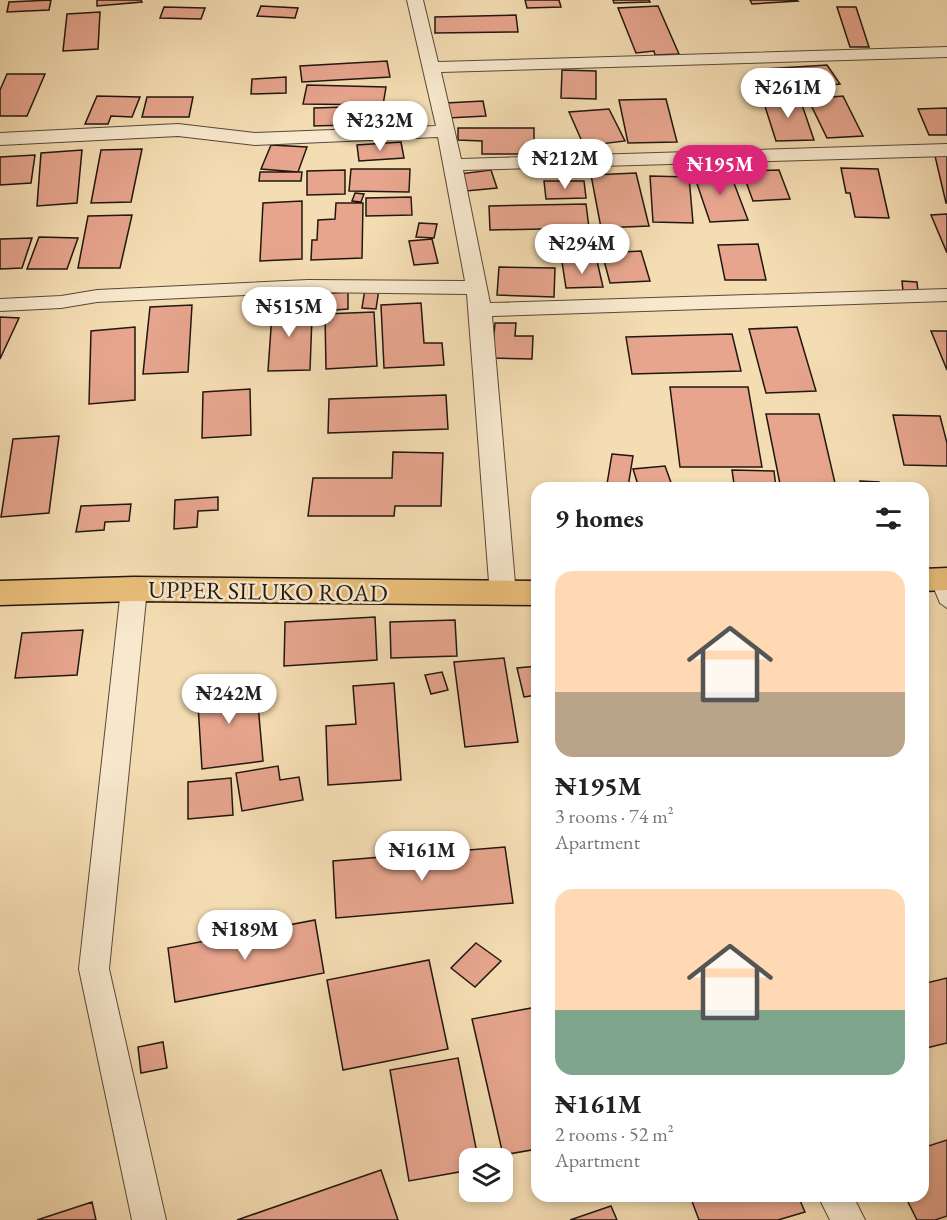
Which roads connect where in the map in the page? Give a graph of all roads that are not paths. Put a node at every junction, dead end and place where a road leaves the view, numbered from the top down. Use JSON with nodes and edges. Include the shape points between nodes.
{"nodes":[{"id":1,"x":415,"y":0,"type":"edge"},
{"id":2,"x":947,"y":52,"type":"edge"},
{"id":3,"x":431,"y":67,"type":"junction"},
{"id":4,"x":446,"y":131,"type":"junction"},
{"id":5,"x":0,"y":139,"type":"edge"},
{"id":6,"x":947,"y":150,"type":"edge"},
{"id":7,"x":452,"y":165,"type":"junction"},
{"id":8,"x":478,"y":288,"type":"junction"},
{"id":9,"x":947,"y":295,"type":"edge"},
{"id":10,"x":0,"y":306,"type":"edge"},
{"id":11,"x":481,"y":310,"type":"junction"},
{"id":12,"x":134,"y":589,"type":"junction"},
{"id":13,"x":0,"y":592,"type":"edge"},
{"id":14,"x":531,"y":593,"type":"edge"},
{"id":15,"x":503,"y":595,"type":"junction"},
{"id":16,"x":838,"y":1202,"type":"edge"},
{"id":17,"x":149,"y":1220,"type":"edge"},
{"id":18,"x":848,"y":1220,"type":"edge"}],
"edges":[{"from":1,"to":3,"type":"street"},
{"from":2,"to":3,"type":"street"},
{"from":3,"to":4,"type":"street"},
{"from":4,"to":5,"type":"street","via":[[255,139],[178,130]]},
{"from":4,"to":7,"type":"street"},
{"from":6,"to":7,"type":"street"},
{"from":7,"to":8,"type":"street"},
{"from":8,"to":10,"type":"street","via":[[308,286],[97,296],[61,303]]},
{"from":8,"to":11,"type":"street"},
{"from":9,"to":11,"type":"street"},
{"from":11,"to":15,"type":"street"},
{"from":12,"to":13,"type":"main road","name":"UPPER SILUKO ROAD"},
{"from":12,"to":15,"type":"main road","name":"UPPER SILUKO ROAD"},
{"from":12,"to":17,"type":"street","via":[[94,969]]},
{"from":14,"to":15,"type":"main road","name":"UPPER SILUKO ROAD"},
{"from":16,"to":18,"type":"street"}]}
